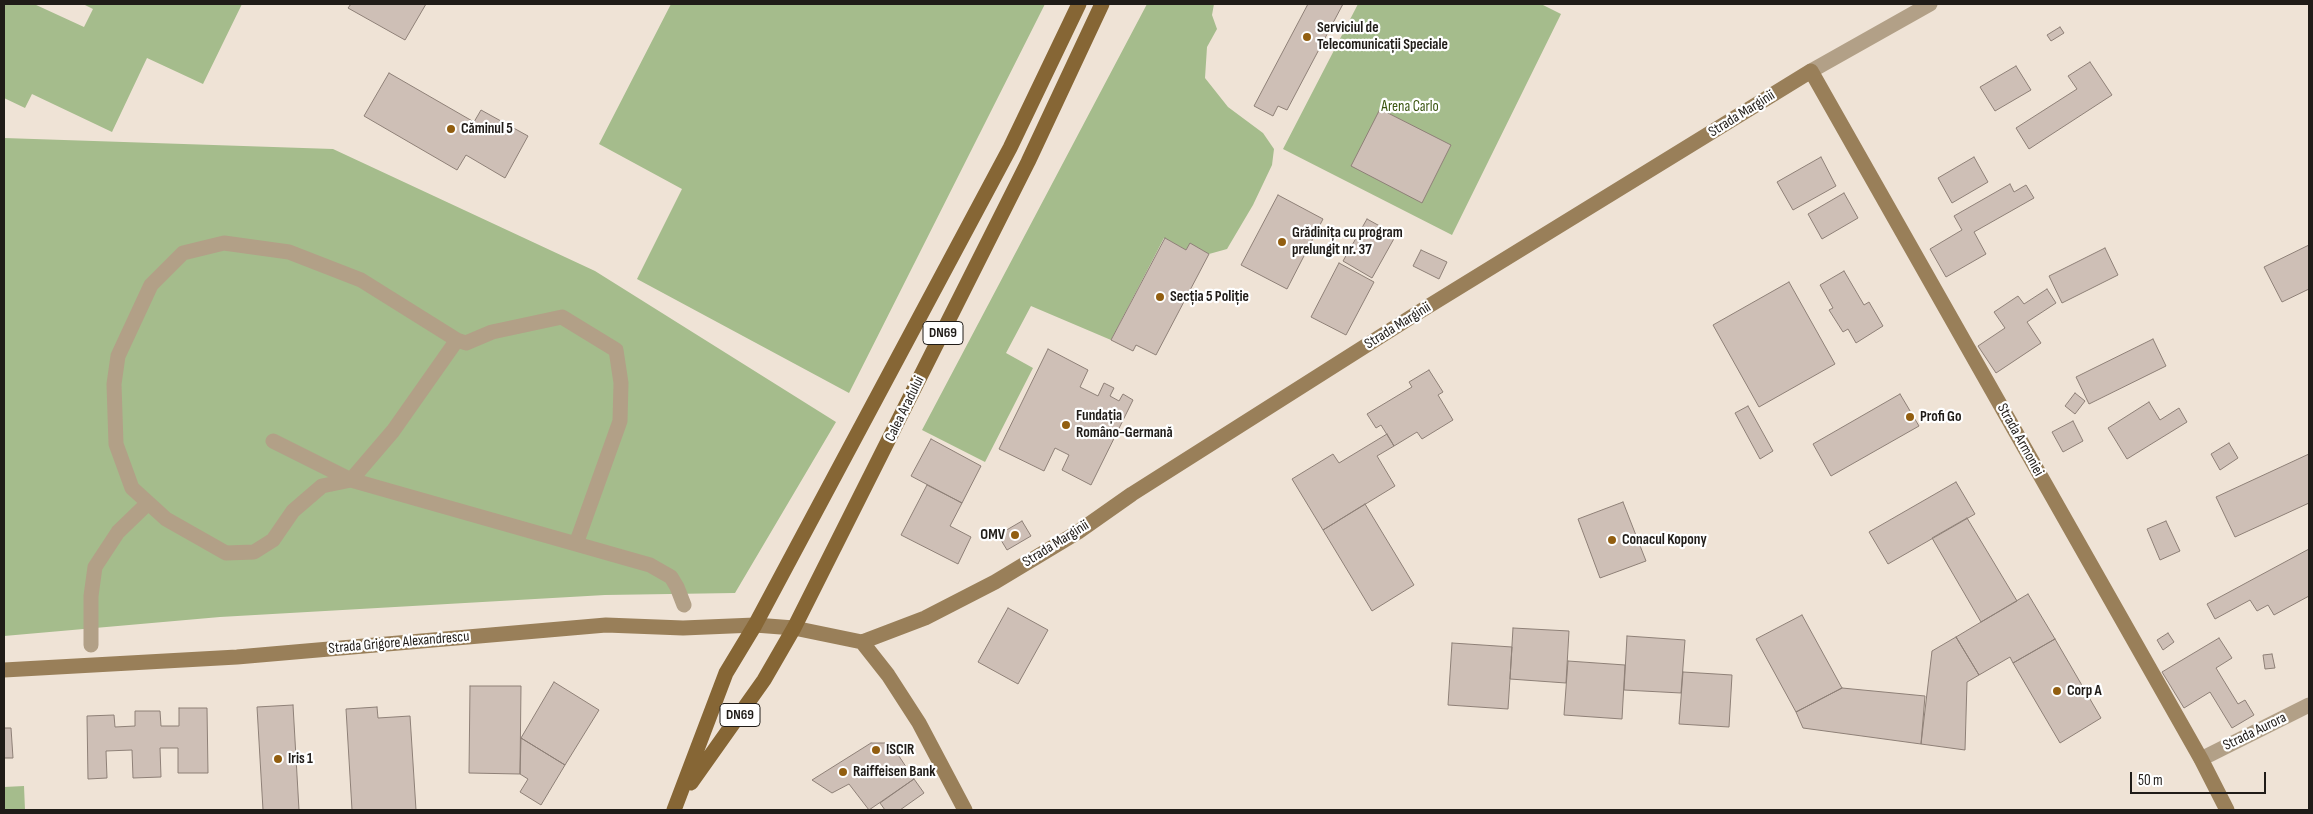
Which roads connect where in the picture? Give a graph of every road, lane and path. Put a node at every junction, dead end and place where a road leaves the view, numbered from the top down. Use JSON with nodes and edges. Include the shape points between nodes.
{"nodes":[{"id":1,"x":1078,"y":4,"type":"edge"},
{"id":2,"x":1102,"y":4,"type":"edge"},
{"id":3,"x":1930,"y":4,"type":"edge"},
{"id":4,"x":1811,"y":71,"type":"junction"},
{"id":5,"x":456,"y":340,"type":"junction"},
{"id":6,"x":273,"y":441,"type":"dead end"},
{"id":7,"x":350,"y":480,"type":"junction"},
{"id":8,"x":148,"y":503,"type":"junction"},
{"id":9,"x":576,"y":544,"type":"junction"},
{"id":10,"x":684,"y":605,"type":"dead end"},
{"id":11,"x":755,"y":625,"type":"junction"},
{"id":12,"x":794,"y":628,"type":"junction"},
{"id":13,"x":862,"y":642,"type":"junction"},
{"id":14,"x":91,"y":644,"type":"dead end"},
{"id":15,"x":4,"y":670,"type":"edge"},
{"id":16,"x":2309,"y":705,"type":"edge"},
{"id":17,"x":2202,"y":759,"type":"junction"},
{"id":18,"x":677,"y":804,"type":"edge"},
{"id":19,"x":965,"y":810,"type":"edge"},
{"id":20,"x":2226,"y":810,"type":"edge"}],
"edges":[{"from":1,"to":11,"type":"main road","name":"Calea Aradului","number":"DN69","via":[[1010,148]]},
{"from":2,"to":12,"type":"main road","name":"Calea Aradului","number":"DN69","via":[[1024,170]]},
{"from":3,"to":4,"type":"street","name":"Strada Marginii"},
{"from":4,"to":13,"type":"street","name":"Strada Marginii","via":[[1420,312],[995,582],[925,618]]},
{"from":4,"to":17,"type":"street","name":"Strada Armoniei"},
{"from":5,"to":7,"type":"street","via":[[393,431]]},
{"from":5,"to":8,"type":"street","via":[[361,280],[289,252],[224,243],[183,253],[151,285],[118,356],[114,384],[116,444],[132,488]]},
{"from":5,"to":9,"type":"street","via":[[466,343],[492,332],[562,316],[616,350],[621,382],[620,421]]},
{"from":6,"to":7,"type":"street"},
{"from":7,"to":8,"type":"street","via":[[322,486],[293,511],[273,540],[254,552],[226,552],[166,519]]},
{"from":7,"to":9,"type":"street"},
{"from":8,"to":14,"type":"street","via":[[118,532],[95,567]]},
{"from":9,"to":10,"type":"street","via":[[650,565],[671,577]]},
{"from":11,"to":12,"type":"street","name":"Strada Grigore Alexandrescu"},
{"from":11,"to":15,"type":"street","name":"Strada Grigore Alexandrescu","via":[[682,628],[606,625],[237,657]]},
{"from":11,"to":18,"type":"main road","name":"Calea Aradului","number":"DN69","via":[[726,673]]},
{"from":12,"to":13,"type":"street","name":"Strada Grigore Alexandrescu"},
{"from":12,"to":18,"type":"main road","name":"Calea Aradului","number":"DN69","via":[[764,680]]},
{"from":13,"to":19,"type":"street","via":[[919,723]]},
{"from":16,"to":17,"type":"street","name":"Strada Aurora"},
{"from":17,"to":20,"type":"street","name":"Strada Armoniei"}]}
